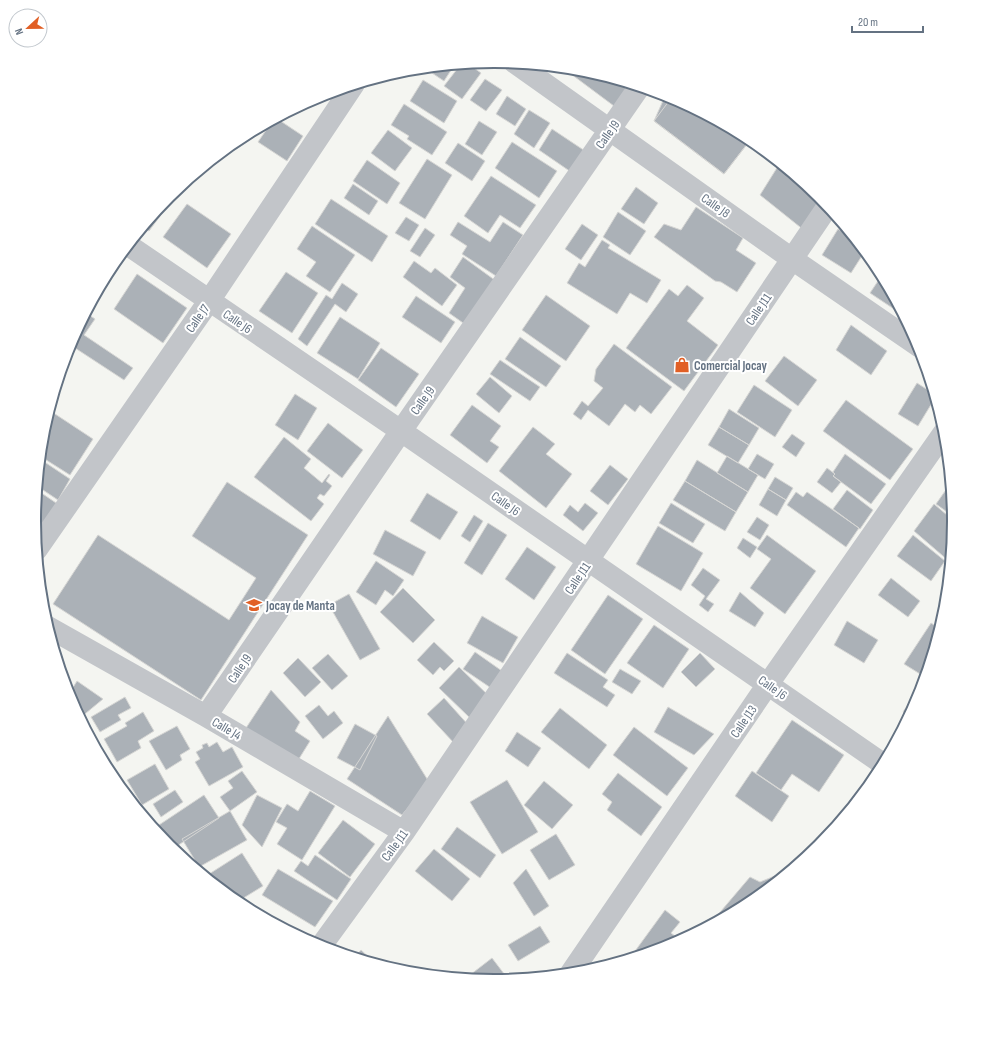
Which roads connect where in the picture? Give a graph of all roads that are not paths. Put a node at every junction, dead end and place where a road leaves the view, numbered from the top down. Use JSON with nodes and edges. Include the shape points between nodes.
{"nodes":[{"id":1,"x":522,"y":68,"type":"edge"},
{"id":2,"x":637,"y":91,"type":"edge"},
{"id":3,"x":349,"y":92,"type":"edge"},
{"id":4,"x":610,"y":130,"type":"junction"},
{"id":5,"x":825,"y":211,"type":"edge"},
{"id":6,"x":133,"y":248,"type":"edge"},
{"id":7,"x":792,"y":259,"type":"junction"},
{"id":8,"x":209,"y":301,"type":"junction"},
{"id":9,"x":910,"y":340,"type":"edge"},
{"id":10,"x":401,"y":431,"type":"junction"},
{"id":11,"x":939,"y":439,"type":"edge"},
{"id":12,"x":42,"y":542,"type":"edge"},
{"id":13,"x":589,"y":560,"type":"junction"},
{"id":14,"x":54,"y":631,"type":"edge"},
{"id":15,"x":768,"y":684,"type":"junction"},
{"id":16,"x":206,"y":716,"type":"junction"},
{"id":17,"x":878,"y":760,"type":"edge"},
{"id":18,"x":404,"y":832,"type":"junction"},
{"id":19,"x":325,"y":940,"type":"edge"},
{"id":20,"x":576,"y":966,"type":"edge"}],
"edges":[{"from":1,"to":4,"type":"street","name":"Calle J8"},
{"from":2,"to":4,"type":"street","name":"Calle J9"},
{"from":3,"to":8,"type":"street","name":"Calle J7"},
{"from":4,"to":7,"type":"street","name":"Calle J8"},
{"from":4,"to":10,"type":"street","name":"Calle J9"},
{"from":5,"to":7,"type":"street","name":"Calle J11"},
{"from":6,"to":8,"type":"street","name":"Calle J6"},
{"from":7,"to":9,"type":"street","name":"Calle J8"},
{"from":7,"to":13,"type":"street","name":"Calle J11"},
{"from":8,"to":10,"type":"street","name":"Calle J6"},
{"from":8,"to":12,"type":"street","name":"Calle J7"},
{"from":10,"to":13,"type":"street","name":"Calle J6"},
{"from":10,"to":16,"type":"street","name":"Calle J9"},
{"from":11,"to":15,"type":"street","name":"Calle J13"},
{"from":13,"to":15,"type":"street","name":"Calle J6"},
{"from":13,"to":18,"type":"street","name":"Calle J11"},
{"from":14,"to":16,"type":"street","name":"Calle J4"},
{"from":15,"to":17,"type":"street","name":"Calle J6"},
{"from":15,"to":20,"type":"street","name":"Calle J13"},
{"from":16,"to":18,"type":"street","name":"Calle J4"},
{"from":18,"to":19,"type":"street","name":"Calle J11"}]}
